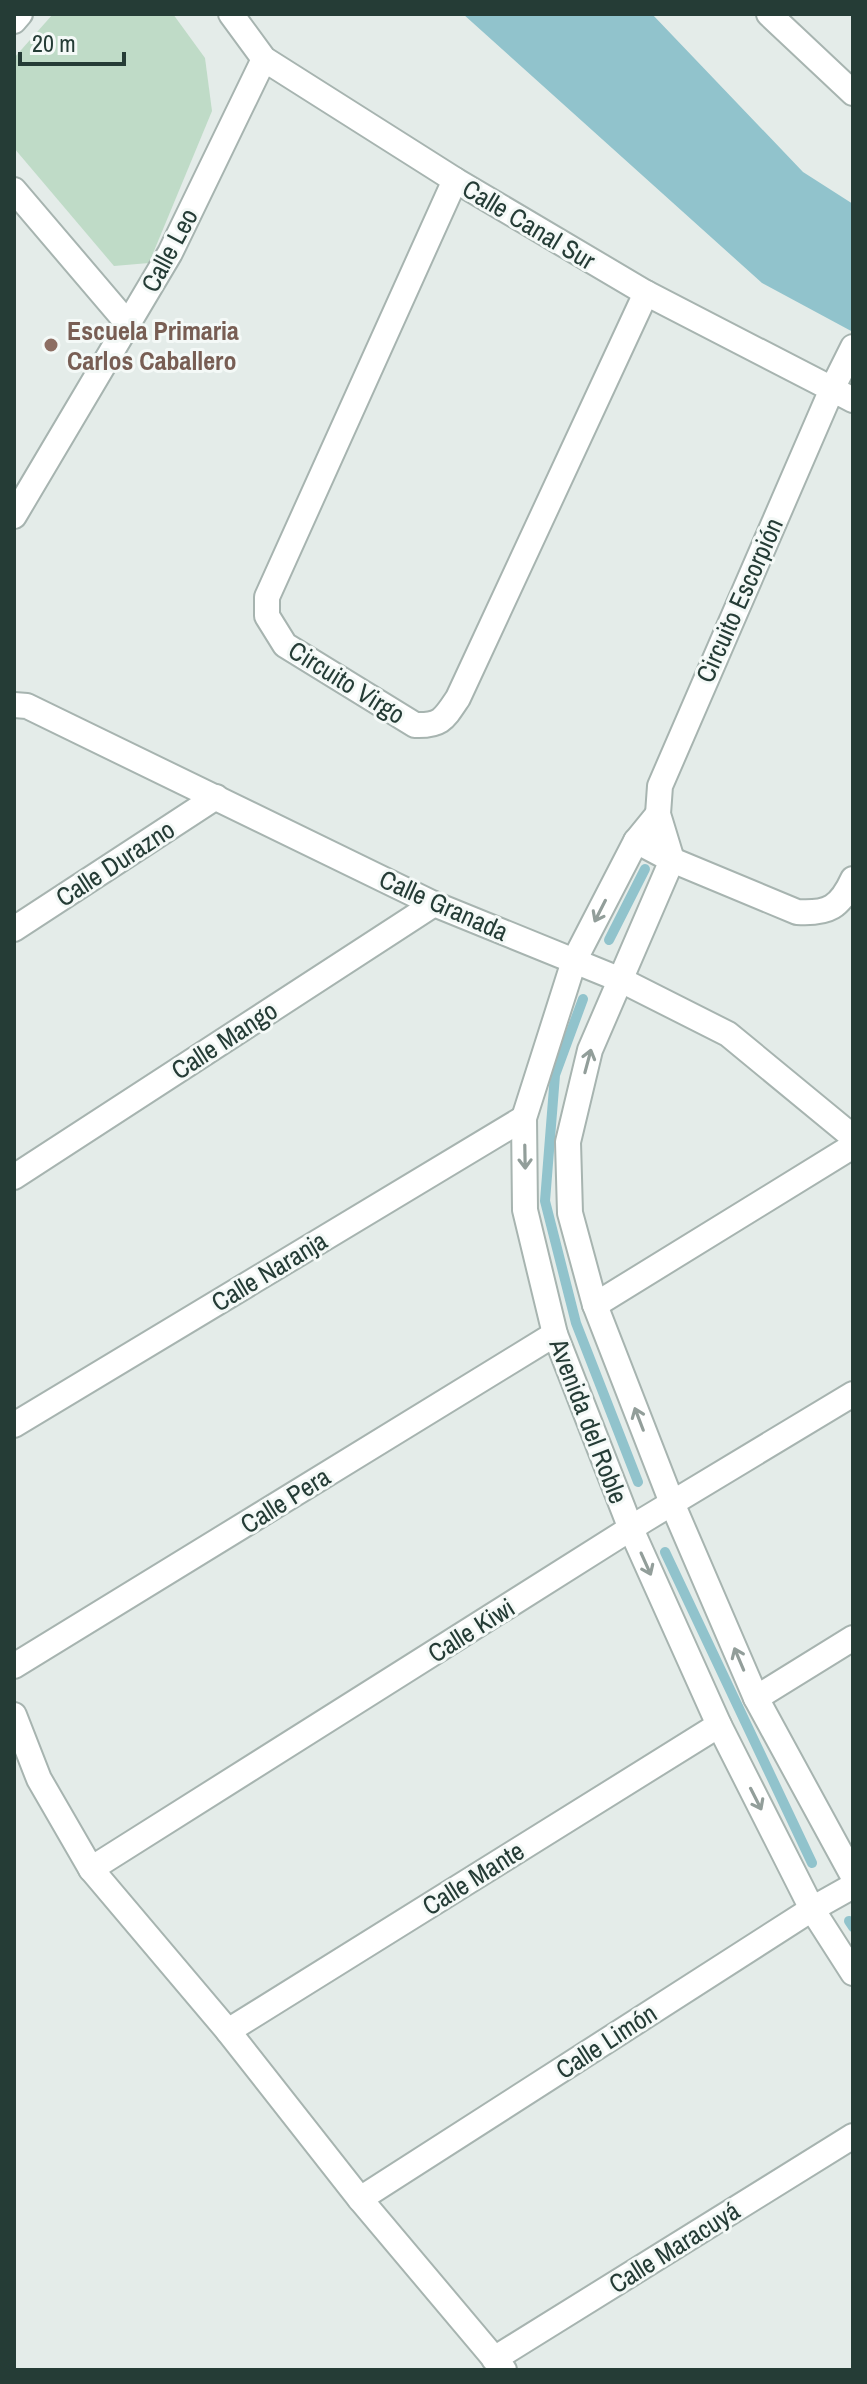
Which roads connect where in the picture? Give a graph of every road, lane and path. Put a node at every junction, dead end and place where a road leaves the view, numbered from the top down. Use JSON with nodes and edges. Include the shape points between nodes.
{"nodes":[{"id":1,"x":20,"y":14,"type":"edge"},
{"id":2,"x":231,"y":14,"type":"edge"},
{"id":3,"x":769,"y":14,"type":"edge"},
{"id":4,"x":14,"y":21,"type":"edge"},
{"id":5,"x":264,"y":59,"type":"junction"},
{"id":6,"x":850,"y":87,"type":"edge"},
{"id":7,"x":455,"y":180,"type":"junction"},
{"id":8,"x":14,"y":190,"type":"edge"},
{"id":9,"x":646,"y":293,"type":"junction"},
{"id":10,"x":129,"y":325,"type":"junction"},
{"id":11,"x":851,"y":351,"type":"edge"},
{"id":12,"x":842,"y":394,"type":"edge"},
{"id":13,"x":14,"y":516,"type":"edge"},
{"id":14,"x":14,"y":705,"type":"edge"},
{"id":15,"x":216,"y":797,"type":"junction"},
{"id":16,"x":658,"y":814,"type":"junction"},
{"id":17,"x":636,"y":841,"type":"junction"},
{"id":18,"x":672,"y":860,"type":"junction"},
{"id":19,"x":853,"y":879,"type":"edge"},
{"id":20,"x":434,"y":904,"type":"junction"},
{"id":21,"x":14,"y":929,"type":"edge"},
{"id":22,"x":574,"y":961,"type":"junction"},
{"id":23,"x":621,"y":980,"type":"junction"},
{"id":24,"x":524,"y":1118,"type":"junction"},
{"id":25,"x":853,"y":1137,"type":"edge"},
{"id":26,"x":853,"y":1146,"type":"edge"},
{"id":27,"x":14,"y":1177,"type":"edge"},
{"id":28,"x":595,"y":1305,"type":"junction"},
{"id":29,"x":555,"y":1334,"type":"junction"},
{"id":30,"x":853,"y":1394,"type":"edge"},
{"id":31,"x":14,"y":1425,"type":"edge"},
{"id":32,"x":672,"y":1503,"type":"junction"},
{"id":33,"x":631,"y":1529,"type":"junction"},
{"id":34,"x":853,"y":1638,"type":"edge"},
{"id":35,"x":14,"y":1666,"type":"edge"},
{"id":36,"x":756,"y":1698,"type":"junction"},
{"id":37,"x":14,"y":1715,"type":"edge"},
{"id":38,"x":719,"y":1725,"type":"junction"},
{"id":39,"x":91,"y":1869,"type":"junction"},
{"id":40,"x":853,"y":1876,"type":"edge"},
{"id":41,"x":853,"y":1886,"type":"edge"},
{"id":42,"x":812,"y":1909,"type":"junction"},
{"id":43,"x":853,"y":1973,"type":"edge"},
{"id":44,"x":228,"y":2031,"type":"junction"},
{"id":45,"x":853,"y":2136,"type":"edge"},
{"id":46,"x":360,"y":2199,"type":"junction"},
{"id":47,"x":499,"y":2364,"type":"edge"}],
"edges":[{"from":1,"to":4,"type":"street"},
{"from":2,"to":5,"type":"street","name":"Calle Canal Sur"},
{"from":3,"to":6,"type":"street"},
{"from":5,"to":7,"type":"street","name":"Calle Canal Sur"},
{"from":5,"to":10,"type":"street","name":"Calle Leo"},
{"from":7,"to":9,"type":"street","name":"Calle Canal Sur"},
{"from":7,"to":9,"type":"street","name":"Circuito Virgo","via":[[267,597],[267,616],[285,645],[415,725],[433,726],[458,698]]},
{"from":8,"to":10,"type":"street"},
{"from":9,"to":12,"type":"street","name":"Calle Canal Sur"},
{"from":10,"to":13,"type":"street","name":"Calle Leo"},
{"from":11,"to":12,"type":"street","name":"Circuito Escorpión"},
{"from":12,"to":16,"type":"street","name":"Circuito Escorpión","via":[[682,729],[660,786]]},
{"from":14,"to":15,"type":"street","name":"Calle Granada","via":[[27,706]]},
{"from":15,"to":20,"type":"street","name":"Calle Granada"},
{"from":15,"to":21,"type":"street","name":"Calle Durazno"},
{"from":16,"to":17,"type":"street"},
{"from":16,"to":18,"type":"street","name":"Circuito Escorpión"},
{"from":17,"to":18,"type":"street"},
{"from":17,"to":22,"type":"street","name":"Avenida del Roble","one_way":true},
{"from":18,"to":19,"type":"street","via":[[797,912],[831,909]]},
{"from":18,"to":23,"type":"street","name":"Avenida del Roble"},
{"from":20,"to":22,"type":"street","name":"Calle Granada"},
{"from":20,"to":27,"type":"street","name":"Calle Mango"},
{"from":22,"to":23,"type":"street","name":"Calle Granada"},
{"from":22,"to":24,"type":"street","name":"Avenida del Roble"},
{"from":23,"to":25,"type":"street","name":"Calle Granada","via":[[728,1034]]},
{"from":28,"to":23,"type":"street","name":"Avenida del Roble","one_way":true,"via":[[570,1213],[568,1142],[590,1050]]},
{"from":24,"to":29,"type":"street","name":"Avenida del Roble","one_way":true,"via":[[525,1210]]},
{"from":24,"to":31,"type":"street","name":"Calle Naranja"},
{"from":26,"to":28,"type":"street"},
{"from":32,"to":28,"type":"street","name":"Avenida del Roble","one_way":true},
{"from":29,"to":33,"type":"street","name":"Avenida del Roble"},
{"from":29,"to":35,"type":"street","name":"Calle Pera"},
{"from":30,"to":32,"type":"street","name":"Calle Kiwi"},
{"from":32,"to":33,"type":"street","name":"Calle Kiwi"},
{"from":36,"to":32,"type":"street","name":"Avenida del Roble","one_way":true},
{"from":33,"to":38,"type":"street","name":"Avenida del Roble","one_way":true},
{"from":33,"to":39,"type":"street","name":"Calle Kiwi"},
{"from":34,"to":36,"type":"street"},
{"from":36,"to":40,"type":"street","name":"Avenida del Roble"},
{"from":37,"to":39,"type":"street","via":[[39,1779]]},
{"from":38,"to":42,"type":"street","name":"Avenida del Roble","one_way":true},
{"from":38,"to":44,"type":"street","name":"Calle Mante"},
{"from":39,"to":44,"type":"street"},
{"from":41,"to":42,"type":"street","name":"Calle Limón"},
{"from":42,"to":43,"type":"street","name":"Avenida del Roble"},
{"from":42,"to":46,"type":"street","name":"Calle Limón"},
{"from":44,"to":46,"type":"street"},
{"from":45,"to":47,"type":"street","name":"Calle Maracuyá"},
{"from":46,"to":47,"type":"street"}]}
